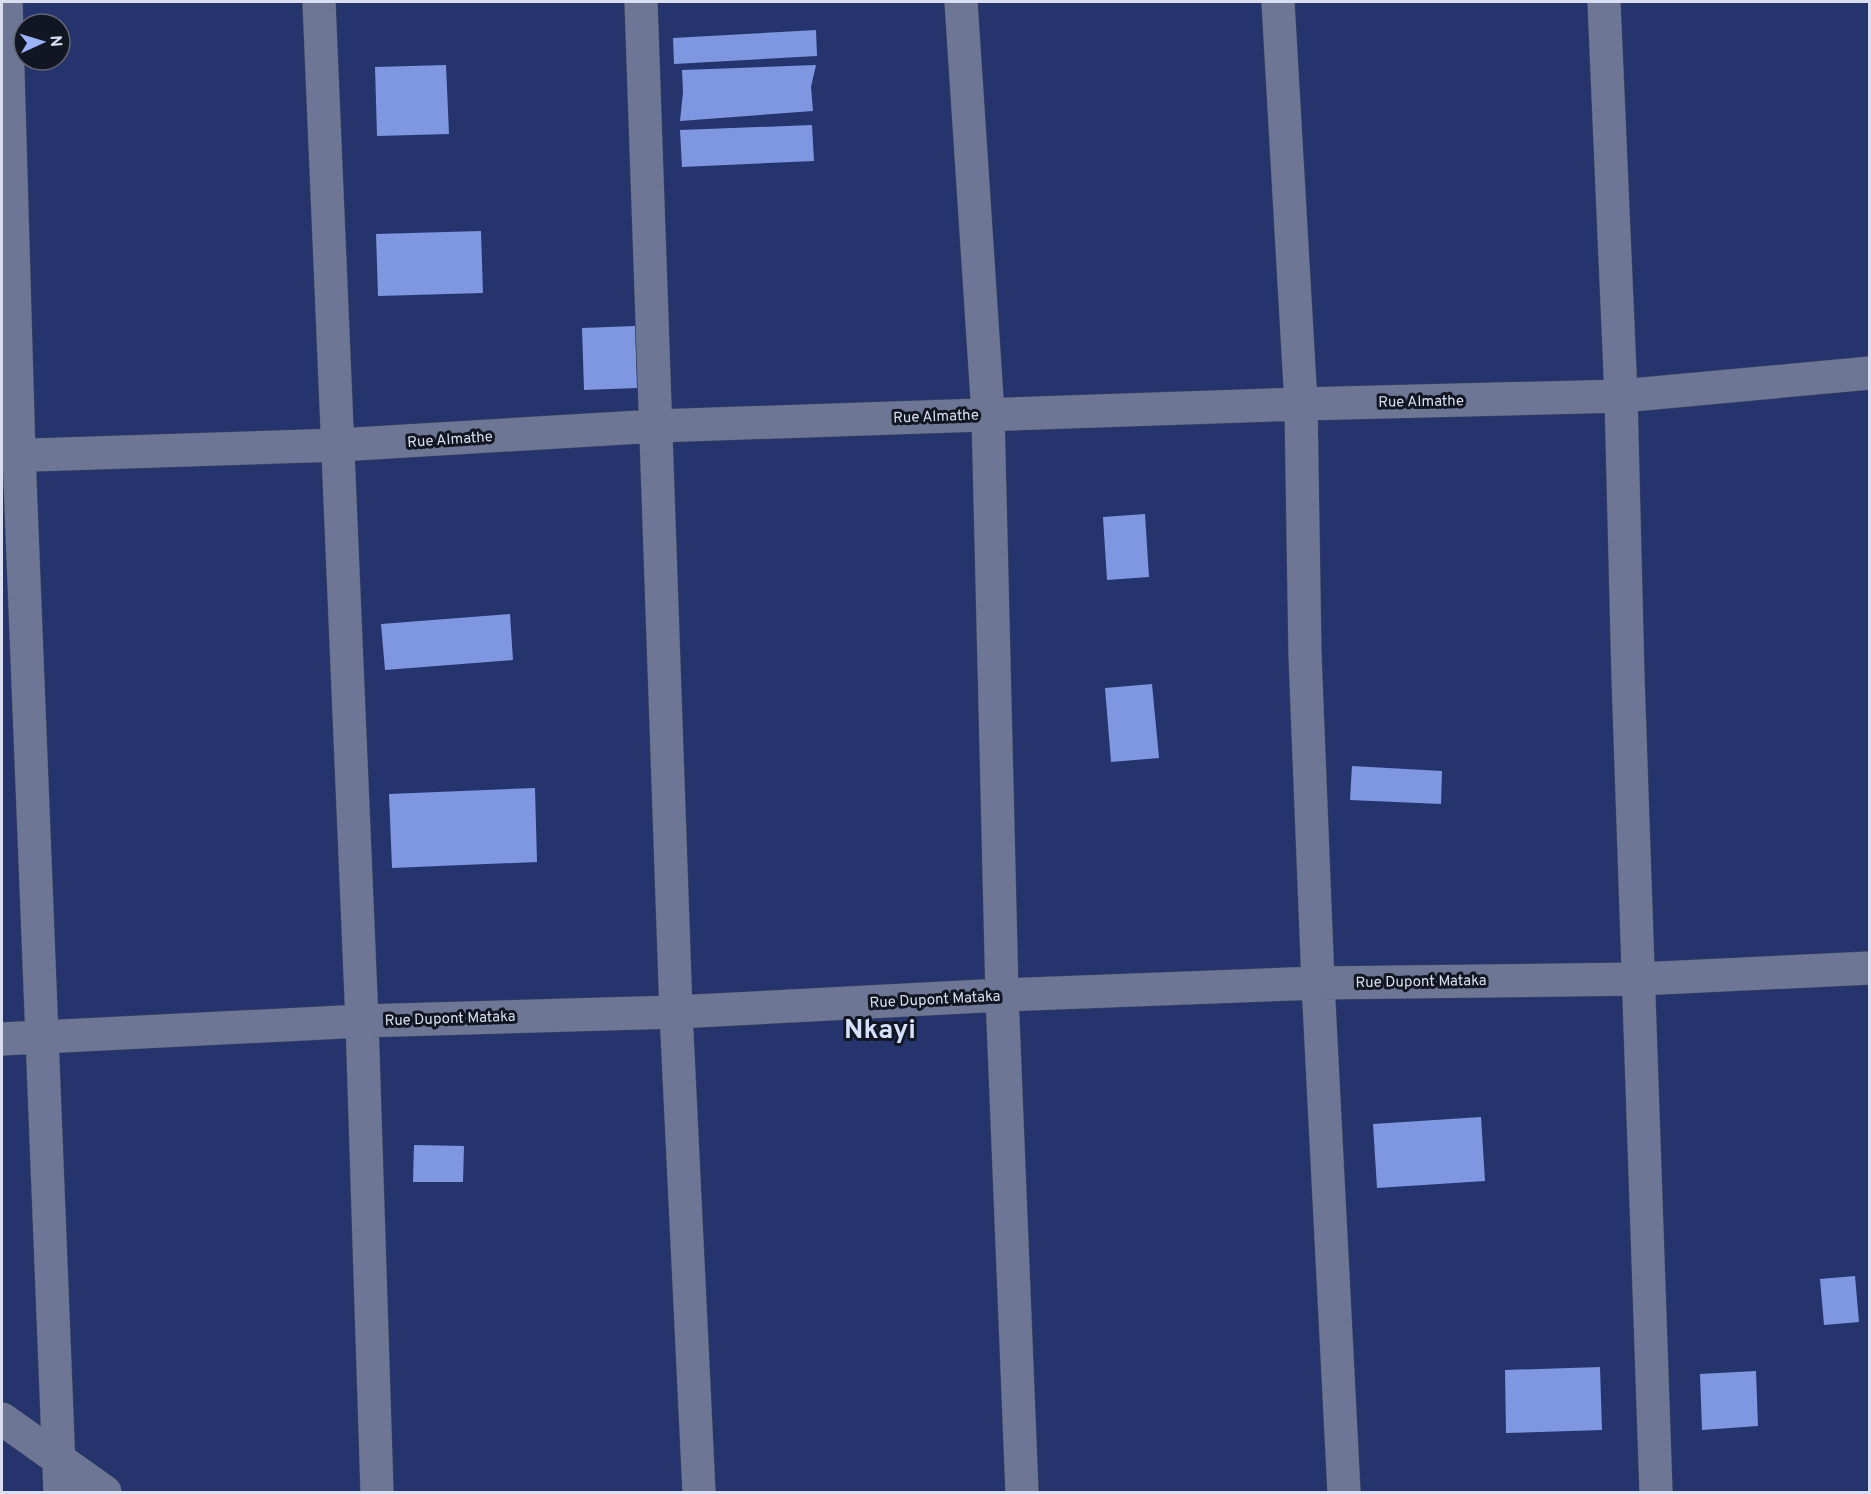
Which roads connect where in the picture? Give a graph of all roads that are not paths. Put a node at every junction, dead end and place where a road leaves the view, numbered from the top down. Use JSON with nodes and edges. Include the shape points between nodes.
{"nodes":[{"id":1,"x":6,"y":2,"type":"edge"},
{"id":2,"x":319,"y":2,"type":"edge"},
{"id":3,"x":641,"y":2,"type":"edge"},
{"id":4,"x":961,"y":2,"type":"edge"},
{"id":5,"x":1278,"y":2,"type":"edge"},
{"id":6,"x":1604,"y":2,"type":"edge"},
{"id":7,"x":1869,"y":373,"type":"edge"},
{"id":8,"x":1621,"y":396,"type":"junction"},
{"id":9,"x":1301,"y":404,"type":"junction"},
{"id":10,"x":988,"y":414,"type":"junction"},
{"id":11,"x":657,"y":426,"type":"junction"},
{"id":12,"x":339,"y":446,"type":"junction"},
{"id":13,"x":10,"y":456,"type":"edge"},
{"id":14,"x":1869,"y":968,"type":"edge"},
{"id":15,"x":1640,"y":979,"type":"junction"},
{"id":16,"x":1318,"y":982,"type":"junction"},
{"id":17,"x":1002,"y":995,"type":"junction"},
{"id":18,"x":676,"y":1012,"type":"junction"},
{"id":19,"x":362,"y":1021,"type":"junction"},
{"id":20,"x":43,"y":1037,"type":"junction"},
{"id":21,"x":2,"y":1039,"type":"edge"},
{"id":22,"x":2,"y":1419,"type":"edge"},
{"id":23,"x":59,"y":1460,"type":"junction"},
{"id":24,"x":60,"y":1492,"type":"edge"},
{"id":25,"x":105,"y":1492,"type":"edge"},
{"id":26,"x":377,"y":1492,"type":"edge"},
{"id":27,"x":699,"y":1492,"type":"edge"},
{"id":28,"x":1022,"y":1492,"type":"edge"},
{"id":29,"x":1344,"y":1492,"type":"edge"},
{"id":30,"x":1656,"y":1492,"type":"edge"}],
"edges":[{"from":1,"to":13,"type":"street"},
{"from":2,"to":12,"type":"street"},
{"from":3,"to":11,"type":"street"},
{"from":4,"to":10,"type":"street"},
{"from":5,"to":9,"type":"street"},
{"from":6,"to":8,"type":"street"},
{"from":7,"to":8,"type":"street","name":"Rue Almathe"},
{"from":8,"to":9,"type":"street","name":"Rue Almathe"},
{"from":8,"to":15,"type":"street"},
{"from":9,"to":10,"type":"street","name":"Rue Almathe"},
{"from":9,"to":16,"type":"street","via":[[1305,654]]},
{"from":10,"to":11,"type":"street","name":"Rue Almathe"},
{"from":10,"to":17,"type":"street"},
{"from":11,"to":12,"type":"street","name":"Rue Almathe"},
{"from":11,"to":18,"type":"street"},
{"from":12,"to":13,"type":"street","name":"Rue Almathe"},
{"from":12,"to":19,"type":"street"},
{"from":13,"to":20,"type":"street"},
{"from":14,"to":15,"type":"street","name":"Rue Dupont Mataka"},
{"from":15,"to":16,"type":"street","name":"Rue Dupont Mataka"},
{"from":15,"to":30,"type":"street"},
{"from":16,"to":17,"type":"street","name":"Rue Dupont Mataka"},
{"from":16,"to":29,"type":"street"},
{"from":17,"to":18,"type":"street","name":"Rue Dupont Mataka"},
{"from":17,"to":28,"type":"street"},
{"from":18,"to":19,"type":"street","name":"Rue Dupont Mataka"},
{"from":18,"to":27,"type":"street"},
{"from":19,"to":20,"type":"street","name":"Rue Dupont Mataka"},
{"from":19,"to":26,"type":"street"},
{"from":20,"to":21,"type":"street","name":"Rue Dupont Mataka"},
{"from":20,"to":23,"type":"street"},
{"from":22,"to":23,"type":"street"},
{"from":23,"to":24,"type":"street"},
{"from":23,"to":25,"type":"street"}]}
